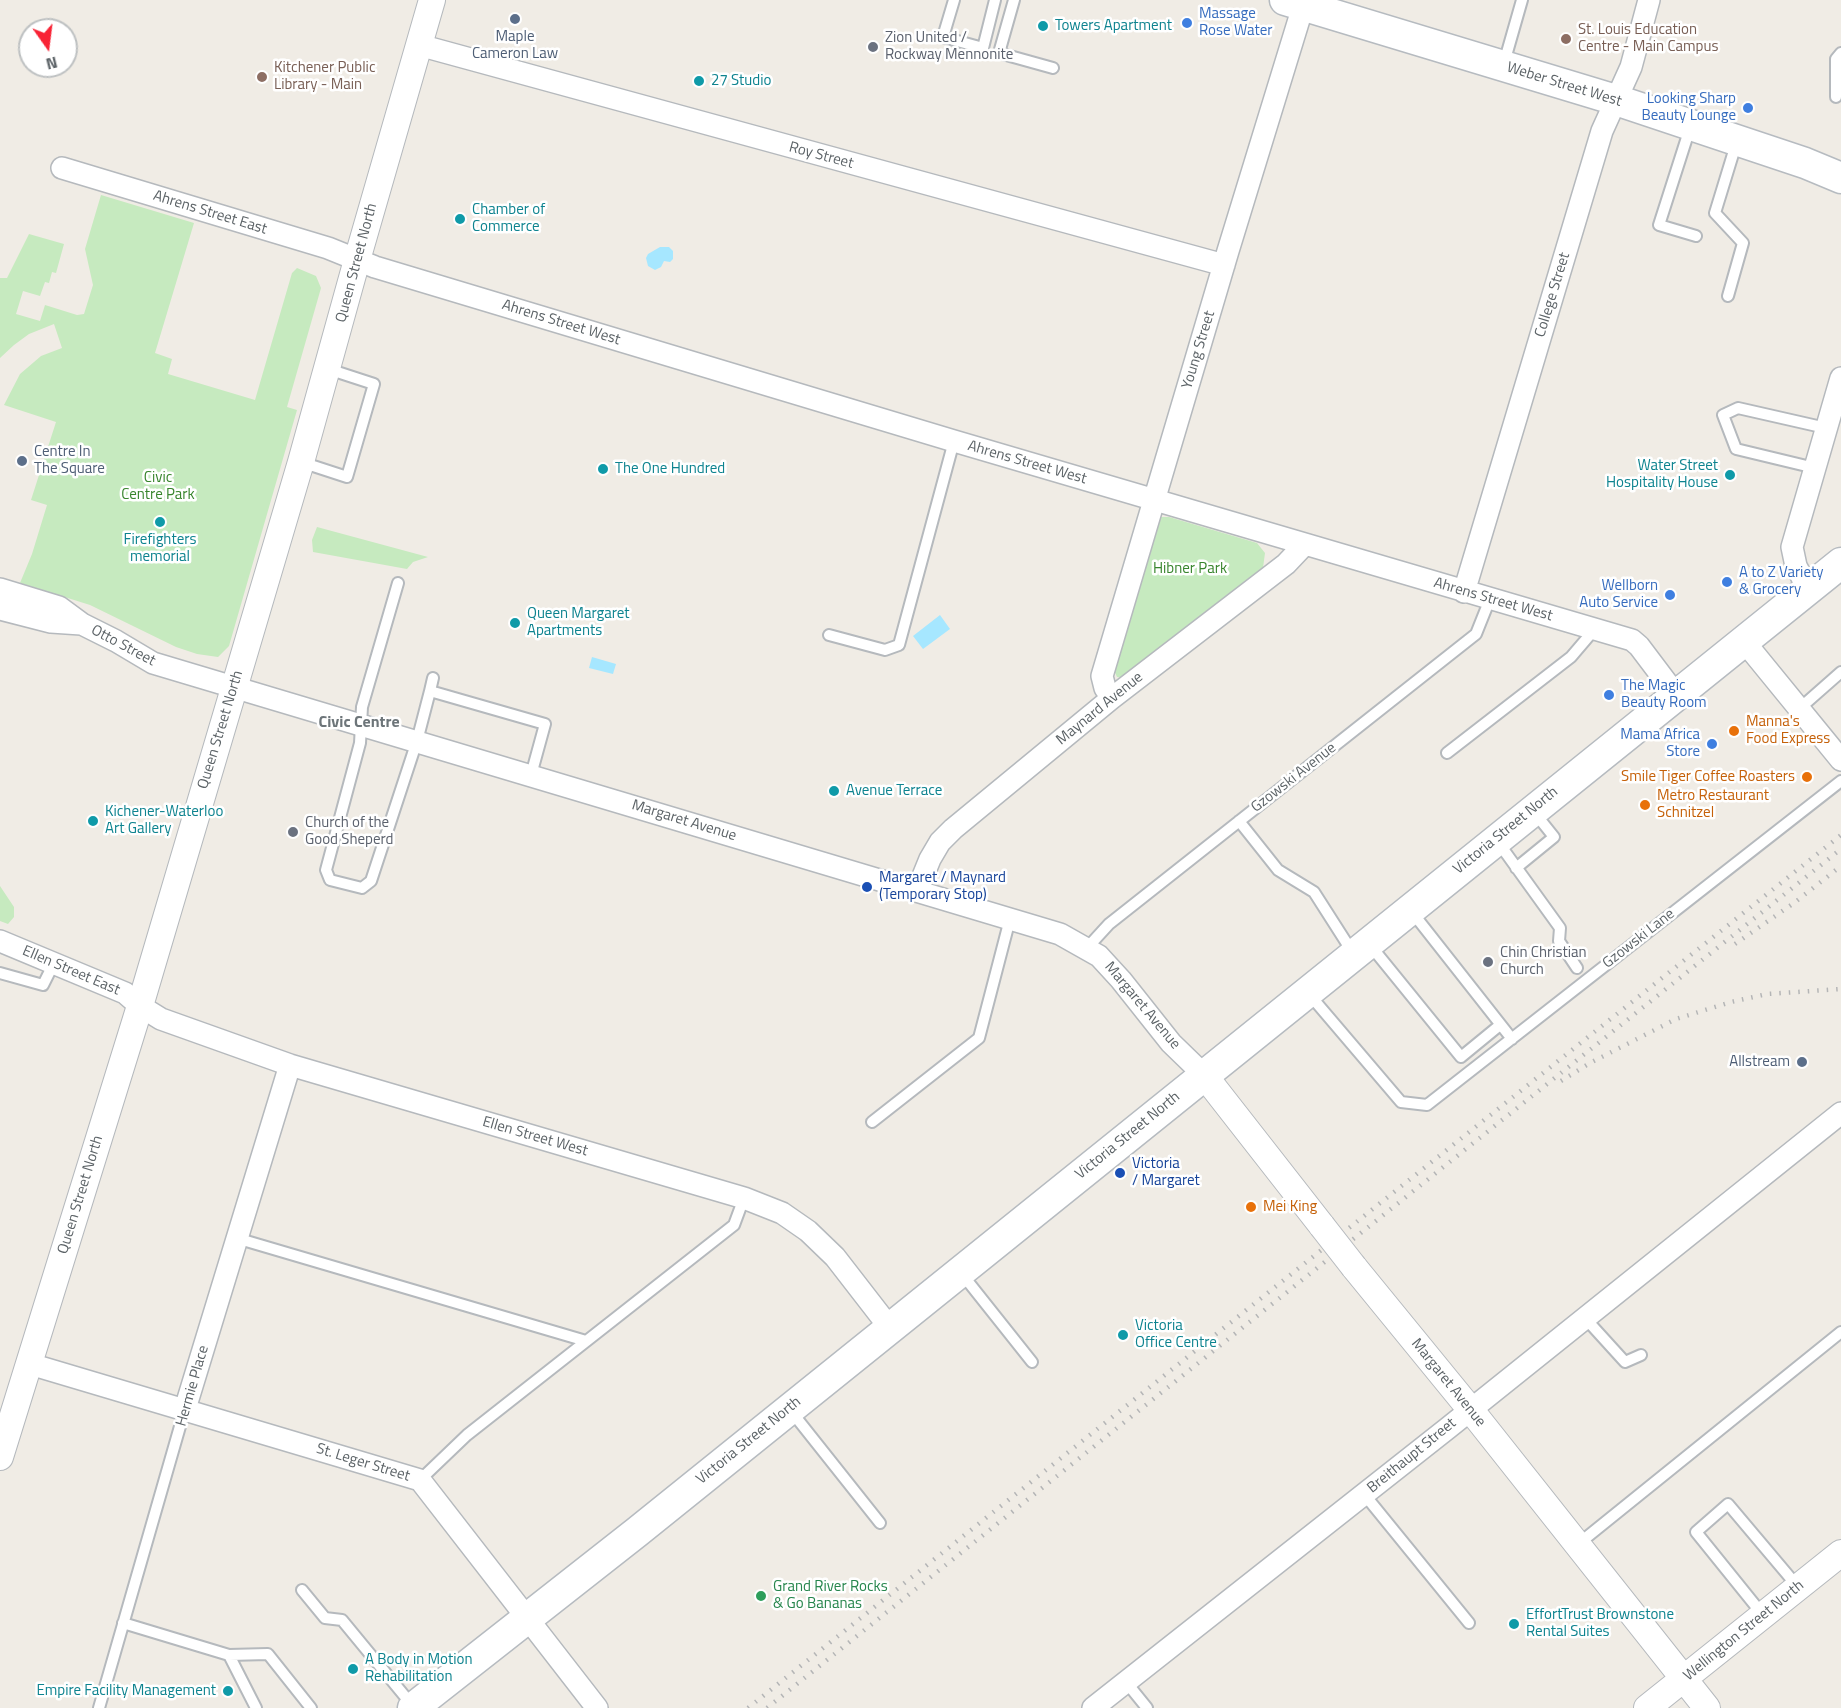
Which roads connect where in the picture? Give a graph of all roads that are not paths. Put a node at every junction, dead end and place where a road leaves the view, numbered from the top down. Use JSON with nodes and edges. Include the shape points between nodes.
{"nodes":[{"id":1,"x":432,"y":0,"type":"edge"},
{"id":2,"x":954,"y":0,"type":"edge"},
{"id":3,"x":995,"y":0,"type":"edge"},
{"id":4,"x":1014,"y":0,"type":"edge"},
{"id":5,"x":1522,"y":0,"type":"edge"},
{"id":6,"x":1649,"y":0,"type":"edge"},
{"id":7,"x":1298,"y":2,"type":"edge"},
{"id":8,"x":419,"y":45,"type":"junction"},
{"id":9,"x":1841,"y":53,"type":"edge"},
{"id":10,"x":1504,"y":66,"type":"junction"},
{"id":11,"x":1053,"y":68,"type":"dead end"},
{"id":12,"x":1836,"y":97,"type":"dead end"},
{"id":13,"x":1616,"y":100,"type":"junction"},
{"id":14,"x":1691,"y":125,"type":"junction"},
{"id":15,"x":1737,"y":140,"type":"junction"},
{"id":16,"x":62,"y":168,"type":"dead end"},
{"id":17,"x":1841,"y":178,"type":"edge"},
{"id":18,"x":1696,"y":236,"type":"dead end"},
{"id":19,"x":357,"y":260,"type":"junction"},
{"id":20,"x":1224,"y":266,"type":"junction"},
{"id":21,"x":1728,"y":296,"type":"dead end"},
{"id":22,"x":328,"y":369,"type":"junction"},
{"id":23,"x":1841,"y":378,"type":"edge"},
{"id":24,"x":1826,"y":428,"type":"junction"},
{"id":25,"x":954,"y":441,"type":"junction"},
{"id":26,"x":301,"y":462,"type":"junction"},
{"id":27,"x":1815,"y":468,"type":"junction"},
{"id":28,"x":1154,"y":500,"type":"junction"},
{"id":29,"x":1304,"y":545,"type":"junction"},
{"id":30,"x":1841,"y":563,"type":"edge"},
{"id":31,"x":398,"y":583,"type":"dead end"},
{"id":32,"x":0,"y":589,"type":"edge"},
{"id":33,"x":1808,"y":589,"type":"junction"},
{"id":34,"x":1464,"y":592,"type":"junction"},
{"id":35,"x":1490,"y":599,"type":"junction"},
{"id":36,"x":0,"y":609,"type":"edge"},
{"id":37,"x":82,"y":624,"type":"junction"},
{"id":38,"x":1594,"y":630,"type":"junction"},
{"id":39,"x":829,"y":635,"type":"dead end"},
{"id":40,"x":1743,"y":640,"type":"junction"},
{"id":41,"x":1841,"y":672,"type":"edge"},
{"id":42,"x":433,"y":678,"type":"dead end"},
{"id":43,"x":234,"y":687,"type":"junction"},
{"id":44,"x":430,"y":691,"type":"junction"},
{"id":45,"x":1676,"y":694,"type":"junction"},
{"id":46,"x":1112,"y":698,"type":"junction"},
{"id":47,"x":1799,"y":709,"type":"junction"},
{"id":48,"x":362,"y":726,"type":"junction"},
{"id":49,"x":417,"y":741,"type":"junction"},
{"id":50,"x":1447,"y":753,"type":"dead end"},
{"id":51,"x":1841,"y":760,"type":"edge"},
{"id":52,"x":531,"y":775,"type":"junction"},
{"id":53,"x":1841,"y":782,"type":"edge"},
{"id":54,"x":1532,"y":810,"type":"junction"},
{"id":55,"x":1239,"y":821,"type":"junction"},
{"id":56,"x":1496,"y":840,"type":"junction"},
{"id":57,"x":1516,"y":868,"type":"junction"},
{"id":58,"x":916,"y":891,"type":"junction"},
{"id":59,"x":1410,"y":909,"type":"junction"},
{"id":60,"x":1010,"y":919,"type":"junction"},
{"id":61,"x":0,"y":941,"type":"edge"},
{"id":62,"x":1087,"y":948,"type":"junction"},
{"id":63,"x":1361,"y":949,"type":"junction"},
{"id":64,"x":54,"y":963,"type":"junction"},
{"id":65,"x":1577,"y":968,"type":"dead end"},
{"id":66,"x":0,"y":973,"type":"edge"},
{"id":67,"x":1308,"y":992,"type":"junction"},
{"id":68,"x":140,"y":1006,"type":"junction"},
{"id":69,"x":1500,"y":1025,"type":"junction"},
{"id":70,"x":1512,"y":1039,"type":"junction"},
{"id":71,"x":290,"y":1065,"type":"junction"},
{"id":72,"x":1204,"y":1075,"type":"junction"},
{"id":73,"x":1841,"y":1113,"type":"edge"},
{"id":74,"x":872,"y":1122,"type":"dead end"},
{"id":75,"x":744,"y":1198,"type":"junction"},
{"id":76,"x":236,"y":1238,"type":"junction"},
{"id":77,"x":960,"y":1272,"type":"junction"},
{"id":78,"x":1585,"y":1318,"type":"junction"},
{"id":79,"x":890,"y":1328,"type":"junction"},
{"id":80,"x":1841,"y":1332,"type":"edge"},
{"id":81,"x":586,"y":1341,"type":"junction"},
{"id":82,"x":1641,"y":1355,"type":"dead end"},
{"id":83,"x":1032,"y":1362,"type":"dead end"},
{"id":84,"x":30,"y":1364,"type":"junction"},
{"id":85,"x":789,"y":1408,"type":"junction"},
{"id":86,"x":186,"y":1409,"type":"junction"},
{"id":87,"x":1470,"y":1409,"type":"junction"},
{"id":88,"x":0,"y":1456,"type":"edge"},
{"id":89,"x":420,"y":1480,"type":"junction"},
{"id":90,"x":1364,"y":1494,"type":"junction"},
{"id":91,"x":880,"y":1522,"type":"dead end"},
{"id":92,"x":1577,"y":1545,"type":"junction"},
{"id":93,"x":1841,"y":1553,"type":"edge"},
{"id":94,"x":1798,"y":1588,"type":"junction"},
{"id":95,"x":302,"y":1590,"type":"dead end"},
{"id":96,"x":1763,"y":1616,"type":"junction"},
{"id":97,"x":527,"y":1617,"type":"junction"},
{"id":98,"x":123,"y":1623,"type":"junction"},
{"id":99,"x":1469,"y":1623,"type":"dead end"},
{"id":100,"x":229,"y":1655,"type":"junction"},
{"id":101,"x":1684,"y":1679,"type":"junction"},
{"id":102,"x":1126,"y":1682,"type":"junction"},
{"id":103,"x":99,"y":1708,"type":"edge"},
{"id":104,"x":256,"y":1708,"type":"edge"},
{"id":105,"x":311,"y":1708,"type":"edge"},
{"id":106,"x":414,"y":1708,"type":"edge"},
{"id":107,"x":597,"y":1708,"type":"edge"},
{"id":108,"x":1093,"y":1708,"type":"edge"},
{"id":109,"x":1147,"y":1708,"type":"edge"},
{"id":110,"x":1647,"y":1708,"type":"edge"},
{"id":111,"x":1707,"y":1708,"type":"edge"}],
"edges":[{"from":1,"to":8,"type":"street","name":"Queen Street North"},
{"from":2,"to":3,"type":"lane","via":[[943,37],[983,48]]},
{"from":4,"to":11,"type":"lane","via":[[999,52]]},
{"from":5,"to":10,"type":"lane"},
{"from":6,"to":13,"type":"street","name":"College Street","via":[[1631,67]]},
{"from":7,"to":10,"type":"main road","name":"Weber Street West"},
{"from":7,"to":20,"type":"street","name":"Young Street"},
{"from":8,"to":19,"type":"street","name":"Queen Street North"},
{"from":8,"to":20,"type":"street","name":"Roy Street"},
{"from":9,"to":12,"type":"lane","via":[[1836,59]]},
{"from":10,"to":13,"type":"main road","name":"Weber Street West"},
{"from":13,"to":14,"type":"main road","name":"Weber Street West"},
{"from":13,"to":34,"type":"street","name":"College Street","via":[[1602,131]]},
{"from":14,"to":15,"type":"main road","name":"Weber Street West"},
{"from":14,"to":18,"type":"lane","via":[[1659,225]]},
{"from":15,"to":17,"type":"main road","name":"Weber Street West"},
{"from":15,"to":21,"type":"lane","via":[[1715,213],[1743,243]]},
{"from":16,"to":19,"type":"street","name":"Ahrens Street East"},
{"from":19,"to":22,"type":"street","name":"Queen Street North"},
{"from":19,"to":25,"type":"street","name":"Ahrens Street West"},
{"from":20,"to":28,"type":"street","name":"Young Street"},
{"from":22,"to":26,"type":"street","name":"Queen Street North"},
{"from":22,"to":26,"type":"lane","via":[[374,384],[348,477]]},
{"from":23,"to":24,"type":"street"},
{"from":24,"to":27,"type":"street"},
{"from":24,"to":27,"type":"lane","via":[[1738,408],[1724,415],[1736,448]]},
{"from":25,"to":28,"type":"street","name":"Ahrens Street West"},
{"from":25,"to":39,"type":"lane","via":[[899,645],[885,650]]},
{"from":26,"to":43,"type":"street","name":"Queen Street North"},
{"from":27,"to":33,"type":"street","via":[[1792,547],[1796,566]]},
{"from":28,"to":29,"type":"street","name":"Ahrens Street West"},
{"from":28,"to":46,"type":"street","name":"Young Street","via":[[1102,676]]},
{"from":29,"to":34,"type":"street","name":"Ahrens Street West"},
{"from":29,"to":46,"type":"street","name":"Maynard Avenue","via":[[1286,564]]},
{"from":30,"to":33,"type":"main road","name":"Victoria Street North"},
{"from":31,"to":48,"type":"lane","via":[[362,707]]},
{"from":32,"to":37,"type":"street","name":"Otto Street","via":[[59,607]]},
{"from":33,"to":40,"type":"main road","name":"Victoria Street North"},
{"from":34,"to":35,"type":"street","name":"Ahrens Street West"},
{"from":35,"to":38,"type":"street","name":"Ahrens Street West"},
{"from":35,"to":55,"type":"lane","name":"Gzowski Avenue","via":[[1476,634]]},
{"from":36,"to":37,"type":"street","name":"Otto Street","via":[[51,622]]},
{"from":37,"to":43,"type":"street","name":"Otto Street","via":[[153,663]]},
{"from":38,"to":45,"type":"street","name":"Ahrens Street West","via":[[1632,640]]},
{"from":38,"to":50,"type":"lane","via":[[1571,657]]},
{"from":40,"to":45,"type":"main road","name":"Victoria Street North"},
{"from":40,"to":47,"type":"street"},
{"from":41,"to":47,"type":"lane"},
{"from":42,"to":44,"type":"lane"},
{"from":43,"to":48,"type":"street","name":"Margaret Avenue"},
{"from":43,"to":68,"type":"street","name":"Queen Street North"},
{"from":44,"to":49,"type":"lane"},
{"from":44,"to":52,"type":"lane","via":[[545,724]]},
{"from":45,"to":54,"type":"main road","name":"Victoria Street North"},
{"from":46,"to":58,"type":"street","name":"Maynard Avenue","via":[[953,829],[940,842]]},
{"from":47,"to":51,"type":"street"},
{"from":48,"to":49,"type":"street","name":"Margaret Avenue"},
{"from":48,"to":49,"type":"lane","via":[[326,870],[330,880],[362,888],[370,881]]},
{"from":49,"to":52,"type":"street","name":"Margaret Avenue"},
{"from":52,"to":58,"type":"street","name":"Margaret Avenue"},
{"from":53,"to":70,"type":"lane","name":"Gzowski Lane"},
{"from":54,"to":56,"type":"main road","name":"Victoria Street North"},
{"from":54,"to":57,"type":"lane","via":[[1554,837]]},
{"from":55,"to":62,"type":"lane","name":"Gzowski Avenue","via":[[1109,924]]},
{"from":55,"to":63,"type":"lane","via":[[1278,870],[1314,892]]},
{"from":56,"to":57,"type":"lane"},
{"from":56,"to":59,"type":"main road","name":"Victoria Street North"},
{"from":57,"to":65,"type":"lane","via":[[1560,928],[1559,941]]},
{"from":58,"to":60,"type":"street","name":"Margaret Avenue"},
{"from":59,"to":63,"type":"main road","name":"Victoria Street North"},
{"from":59,"to":69,"type":"lane"},
{"from":60,"to":62,"type":"street","name":"Margaret Avenue","via":[[1060,934]]},
{"from":60,"to":74,"type":"lane","via":[[979,1038]]},
{"from":61,"to":64,"type":"street","name":"Ellen Street East"},
{"from":62,"to":72,"type":"street","name":"Margaret Avenue","via":[[1107,964],[1171,1043]]},
{"from":63,"to":67,"type":"main road","name":"Victoria Street North"},
{"from":63,"to":69,"type":"lane","via":[[1461,1057]]},
{"from":64,"to":66,"type":"lane","via":[[43,985]]},
{"from":64,"to":68,"type":"street","name":"Ellen Street East","via":[[125,993]]},
{"from":67,"to":70,"type":"lane","name":"Gzowski Lane","via":[[1401,1102],[1427,1105]]},
{"from":67,"to":72,"type":"main road","name":"Victoria Street North"},
{"from":68,"to":71,"type":"street","name":"Ellen Street West","via":[[160,1019]]},
{"from":68,"to":84,"type":"street","name":"Queen Street North"},
{"from":69,"to":70,"type":"lane"},
{"from":71,"to":75,"type":"street","name":"Ellen Street West"},
{"from":71,"to":76,"type":"street","name":"Hermie Place"},
{"from":72,"to":77,"type":"main road","name":"Victoria Street North"},
{"from":72,"to":87,"type":"street","name":"Margaret Avenue","bridge":true},
{"from":73,"to":78,"type":"street","name":"Breithaupt Street"},
{"from":75,"to":79,"type":"street","name":"Ellen Street West","via":[[782,1213],[808,1231],[835,1257]]},
{"from":75,"to":81,"type":"lane","via":[[734,1225]]},
{"from":76,"to":81,"type":"lane"},
{"from":76,"to":86,"type":"street","name":"Hermie Place"},
{"from":77,"to":79,"type":"main road","name":"Victoria Street North"},
{"from":77,"to":83,"type":"lane"},
{"from":78,"to":82,"type":"lane","via":[[1625,1362]]},
{"from":78,"to":87,"type":"street","name":"Breithaupt Street"},
{"from":79,"to":85,"type":"main road","name":"Victoria Street North"},
{"from":80,"to":92,"type":"lane"},
{"from":81,"to":89,"type":"lane","via":[[467,1435]]},
{"from":84,"to":86,"type":"street","name":"St. Leger Street"},
{"from":84,"to":88,"type":"street","name":"Queen Street North"},
{"from":85,"to":91,"type":"lane"},
{"from":85,"to":97,"type":"main road","name":"Victoria Street North"},
{"from":86,"to":89,"type":"street","name":"St. Leger Street"},
{"from":86,"to":98,"type":"lane","name":"Hermie Place"},
{"from":87,"to":90,"type":"street","name":"Breithaupt Street"},
{"from":87,"to":92,"type":"street","name":"Margaret Avenue"},
{"from":89,"to":97,"type":"street","name":"St. Leger Street"},
{"from":90,"to":99,"type":"lane"},
{"from":90,"to":102,"type":"street","name":"Breithaupt Street"},
{"from":92,"to":101,"type":"street","name":"Margaret Avenue"},
{"from":93,"to":94,"type":"street","name":"Wellington Street North"},
{"from":94,"to":96,"type":"street","name":"Wellington Street North"},
{"from":94,"to":96,"type":"lane","via":[[1728,1504],[1696,1532]]},
{"from":95,"to":106,"type":"lane","via":[[325,1618],[342,1620]]},
{"from":96,"to":101,"type":"street","name":"Wellington Street North"},
{"from":97,"to":106,"type":"main road","name":"Victoria Street North"},
{"from":97,"to":107,"type":"street","name":"St. Leger Street"},
{"from":98,"to":100,"type":"lane"},
{"from":98,"to":103,"type":"lane","name":"Hermie Place"},
{"from":100,"to":104,"type":"lane"},
{"from":100,"to":105,"type":"lane","via":[[268,1654]]},
{"from":101,"to":110,"type":"street","name":"Wellington Street North"},
{"from":101,"to":111,"type":"street","name":"Margaret Avenue"},
{"from":102,"to":108,"type":"street","name":"Breithaupt Street"},
{"from":102,"to":109,"type":"lane"}]}
